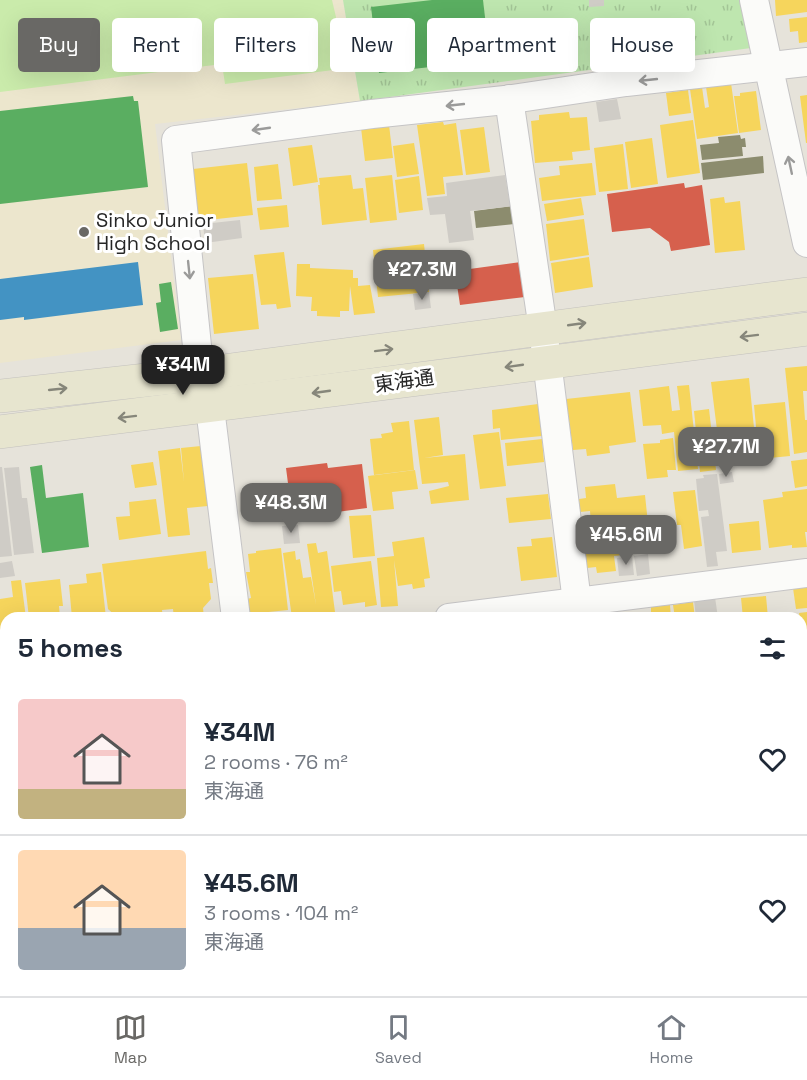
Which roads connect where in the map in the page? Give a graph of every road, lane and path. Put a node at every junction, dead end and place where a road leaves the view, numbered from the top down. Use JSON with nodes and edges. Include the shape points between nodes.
{"nodes":[{"id":1,"x":754,"y":0,"type":"edge"},
{"id":2,"x":807,"y":62,"type":"edge"},
{"id":3,"x":769,"y":66,"type":"junction"},
{"id":4,"x":509,"y":99,"type":"junction"},
{"id":5,"x":807,"y":243,"type":"edge"},
{"id":6,"x":807,"y":294,"type":"edge"},
{"id":7,"x":543,"y":329,"type":"junction"},
{"id":8,"x":807,"y":329,"type":"edge"},
{"id":9,"x":546,"y":362,"type":"junction"},
{"id":10,"x":201,"y":374,"type":"junction"},
{"id":11,"x":0,"y":396,"type":"edge"},
{"id":12,"x":210,"y":408,"type":"junction"},
{"id":13,"x":0,"y":432,"type":"edge"},
{"id":14,"x":807,"y":573,"type":"edge"},
{"id":15,"x":578,"y":610,"type":"edge"},
{"id":16,"x":235,"y":612,"type":"edge"},
{"id":17,"x":546,"y":612,"type":"edge"}],
"edges":[{"from":1,"to":3,"type":"street"},
{"from":2,"to":3,"type":"street"},
{"from":3,"to":4,"type":"street","one_way":true},
{"from":5,"to":3,"type":"street","one_way":true},
{"from":4,"to":7,"type":"street"},
{"from":4,"to":10,"type":"street","one_way":true,"via":[[176,140]]},
{"from":7,"to":6,"type":"main road","name":"東海通","one_way":true},
{"from":7,"to":9,"type":"street"},
{"from":10,"to":7,"type":"main road","name":"東海通","one_way":true},
{"from":8,"to":9,"type":"main road","name":"東海通","one_way":true},
{"from":9,"to":12,"type":"main road","name":"東海通","one_way":true},
{"from":9,"to":15,"type":"street"},
{"from":11,"to":10,"type":"main road","name":"東海通","one_way":true},
{"from":10,"to":12,"type":"street"},
{"from":12,"to":13,"type":"main road","name":"東海通","one_way":true},
{"from":12,"to":16,"type":"street"},
{"from":14,"to":15,"type":"street"},
{"from":15,"to":17,"type":"street"}]}
